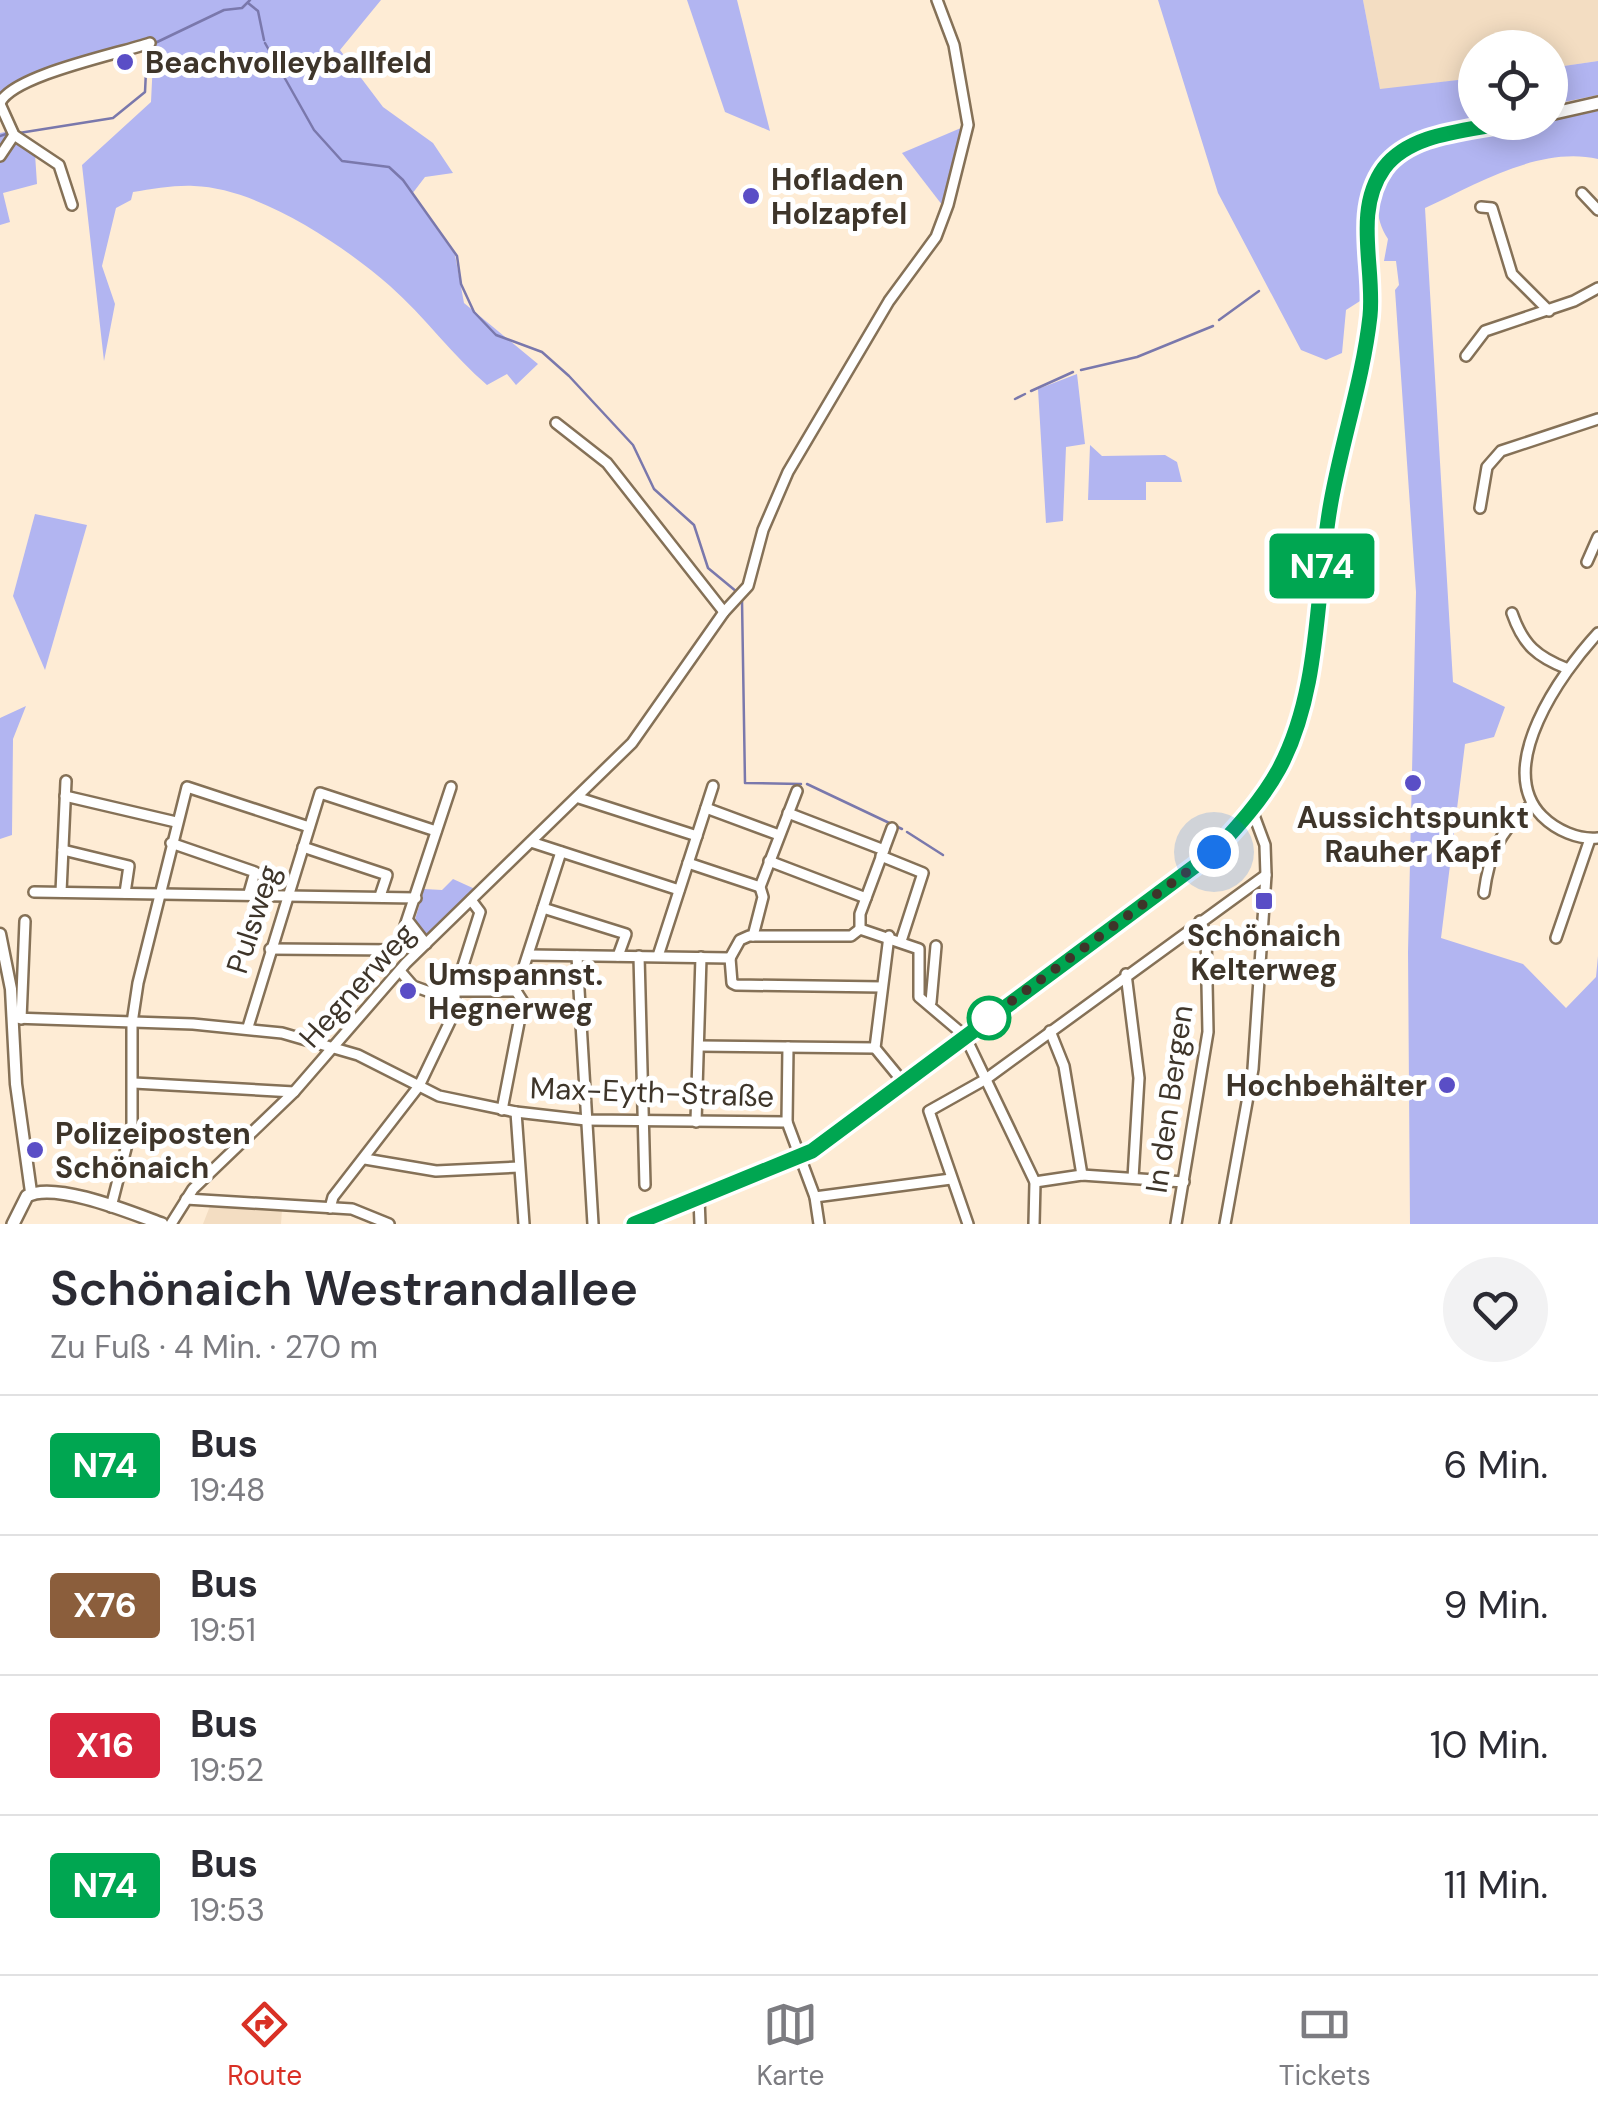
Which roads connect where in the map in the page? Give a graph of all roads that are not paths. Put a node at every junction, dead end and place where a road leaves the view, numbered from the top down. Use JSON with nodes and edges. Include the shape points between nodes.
{"nodes":[{"id":1,"x":937,"y":0,"type":"edge"},
{"id":2,"x":150,"y":43,"type":"dead end"},
{"id":3,"x":0,"y":103,"type":"edge"},
{"id":4,"x":1598,"y":103,"type":"edge"},
{"id":5,"x":1568,"y":110,"type":"edge"},
{"id":6,"x":1458,"y":133,"type":"edge"},
{"id":7,"x":14,"y":136,"type":"junction"},
{"id":8,"x":0,"y":156,"type":"edge"},
{"id":9,"x":1582,"y":193,"type":"dead end"},
{"id":10,"x":72,"y":204,"type":"dead end"},
{"id":11,"x":1481,"y":207,"type":"dead end"},
{"id":12,"x":1598,"y":210,"type":"edge"},
{"id":13,"x":1598,"y":288,"type":"edge"},
{"id":14,"x":1549,"y":311,"type":"junction"},
{"id":15,"x":1466,"y":356,"type":"dead end"},
{"id":16,"x":1598,"y":419,"type":"edge"},
{"id":17,"x":556,"y":423,"type":"dead end"},
{"id":18,"x":1480,"y":508,"type":"dead end"},
{"id":19,"x":1598,"y":537,"type":"edge"},
{"id":20,"x":1587,"y":562,"type":"dead end"},
{"id":21,"x":724,"y":612,"type":"junction"},
{"id":22,"x":1512,"y":613,"type":"dead end"},
{"id":23,"x":1598,"y":633,"type":"edge"},
{"id":24,"x":1568,"y":669,"type":"junction"},
{"id":25,"x":66,"y":781,"type":"dead end"},
{"id":26,"x":713,"y":786,"type":"dead end"},
{"id":27,"x":451,"y":787,"type":"dead end"},
{"id":28,"x":797,"y":791,"type":"dead end"},
{"id":29,"x":65,"y":796,"type":"junction"},
{"id":30,"x":579,"y":798,"type":"junction"},
{"id":31,"x":1531,"y":804,"type":"junction"},
{"id":32,"x":706,"y":808,"type":"junction"},
{"id":33,"x":1252,"y":810,"type":"junction"},
{"id":34,"x":788,"y":814,"type":"junction"},
{"id":35,"x":176,"y":822,"type":"junction"},
{"id":36,"x":309,"y":828,"type":"junction"},
{"id":37,"x":892,"y":828,"type":"dead end"},
{"id":38,"x":436,"y":831,"type":"junction"},
{"id":39,"x":779,"y":835,"type":"junction"},
{"id":40,"x":696,"y":836,"type":"junction"},
{"id":41,"x":1594,"y":838,"type":"edge"},
{"id":42,"x":532,"y":842,"type":"junction"},
{"id":43,"x":172,"y":843,"type":"junction"},
{"id":44,"x":303,"y":847,"type":"junction"},
{"id":45,"x":62,"y":850,"type":"junction"},
{"id":46,"x":561,"y":852,"type":"junction"},
{"id":47,"x":883,"y":853,"type":"junction"},
{"id":48,"x":770,"y":861,"type":"junction"},
{"id":49,"x":688,"y":862,"type":"junction"},
{"id":50,"x":1266,"y":874,"type":"junction"},
{"id":51,"x":760,"y":888,"type":"junction"},
{"id":52,"x":679,"y":890,"type":"junction"},
{"id":53,"x":34,"y":892,"type":"dead end"},
{"id":54,"x":61,"y":892,"type":"junction"},
{"id":55,"x":125,"y":892,"type":"junction"},
{"id":56,"x":161,"y":893,"type":"junction"},
{"id":57,"x":249,"y":893,"type":"junction"},
{"id":58,"x":1484,"y":893,"type":"dead end"},
{"id":59,"x":288,"y":894,"type":"junction"},
{"id":60,"x":380,"y":896,"type":"junction"},
{"id":61,"x":416,"y":898,"type":"junction"},
{"id":62,"x":866,"y":898,"type":"junction"},
{"id":63,"x":471,"y":900,"type":"junction"},
{"id":64,"x":543,"y":908,"type":"junction"},
{"id":65,"x":24,"y":921,"type":"dead end"},
{"id":66,"x":409,"y":922,"type":"junction"},
{"id":67,"x":1200,"y":922,"type":"junction"},
{"id":68,"x":860,"y":929,"type":"junction"},
{"id":69,"x":0,"y":934,"type":"edge"},
{"id":70,"x":753,"y":936,"type":"junction"},
{"id":71,"x":888,"y":936,"type":"junction"},
{"id":72,"x":1556,"y":938,"type":"dead end"},
{"id":73,"x":901,"y":941,"type":"junction"},
{"id":74,"x":426,"y":944,"type":"junction"},
{"id":75,"x":936,"y":946,"type":"dead end"},
{"id":76,"x":270,"y":949,"type":"junction"},
{"id":77,"x":528,"y":955,"type":"junction"},
{"id":78,"x":577,"y":956,"type":"junction"},
{"id":79,"x":618,"y":956,"type":"junction"},
{"id":80,"x":640,"y":956,"type":"junction"},
{"id":81,"x":658,"y":956,"type":"junction"},
{"id":82,"x":701,"y":958,"type":"junction"},
{"id":83,"x":730,"y":958,"type":"junction"},
{"id":84,"x":400,"y":970,"type":"junction"},
{"id":85,"x":1126,"y":974,"type":"junction"},
{"id":86,"x":882,"y":988,"type":"junction"},
{"id":87,"x":455,"y":991,"type":"junction"},
{"id":88,"x":516,"y":991,"type":"junction"},
{"id":89,"x":931,"y":1002,"type":"dead end"},
{"id":90,"x":0,"y":1018,"type":"edge"},
{"id":91,"x":17,"y":1019,"type":"junction"},
{"id":92,"x":132,"y":1023,"type":"junction"},
{"id":93,"x":248,"y":1027,"type":"junction"},
{"id":94,"x":1050,"y":1031,"type":"junction"},
{"id":95,"x":965,"y":1036,"type":"junction"},
{"id":96,"x":698,"y":1046,"type":"junction"},
{"id":97,"x":335,"y":1047,"type":"junction"},
{"id":98,"x":788,"y":1047,"type":"junction"},
{"id":99,"x":875,"y":1048,"type":"junction"},
{"id":100,"x":986,"y":1080,"type":"junction"},
{"id":101,"x":902,"y":1082,"type":"junction"},
{"id":102,"x":134,"y":1083,"type":"junction"},
{"id":103,"x":419,"y":1086,"type":"junction"},
{"id":104,"x":294,"y":1092,"type":"junction"},
{"id":105,"x":502,"y":1110,"type":"junction"},
{"id":106,"x":516,"y":1112,"type":"junction"},
{"id":107,"x":586,"y":1120,"type":"junction"},
{"id":108,"x":641,"y":1120,"type":"junction"},
{"id":109,"x":696,"y":1122,"type":"junction"},
{"id":110,"x":788,"y":1122,"type":"junction"},
{"id":111,"x":802,"y":1156,"type":"junction"},
{"id":112,"x":365,"y":1159,"type":"junction"},
{"id":113,"x":519,"y":1166,"type":"junction"},
{"id":114,"x":1082,"y":1174,"type":"junction"},
{"id":115,"x":1134,"y":1178,"type":"junction"},
{"id":116,"x":951,"y":1179,"type":"junction"},
{"id":117,"x":1034,"y":1182,"type":"junction"},
{"id":118,"x":1184,"y":1182,"type":"junction"},
{"id":119,"x":646,"y":1185,"type":"dead end"},
{"id":120,"x":31,"y":1192,"type":"junction"},
{"id":121,"x":815,"y":1196,"type":"junction"},
{"id":122,"x":186,"y":1198,"type":"junction"},
{"id":123,"x":699,"y":1198,"type":"junction"},
{"id":124,"x":111,"y":1207,"type":"junction"},
{"id":125,"x":330,"y":1208,"type":"junction"},
{"id":126,"x":640,"y":1223,"type":"edge"},
{"id":127,"x":13,"y":1224,"type":"edge"},
{"id":128,"x":162,"y":1224,"type":"edge"},
{"id":129,"x":171,"y":1224,"type":"edge"},
{"id":130,"x":389,"y":1224,"type":"edge"},
{"id":131,"x":524,"y":1224,"type":"edge"},
{"id":132,"x":593,"y":1224,"type":"edge"},
{"id":133,"x":700,"y":1224,"type":"edge"},
{"id":134,"x":820,"y":1224,"type":"edge"},
{"id":135,"x":968,"y":1224,"type":"edge"},
{"id":136,"x":1034,"y":1224,"type":"edge"},
{"id":137,"x":1176,"y":1224,"type":"edge"},
{"id":138,"x":1225,"y":1224,"type":"edge"}],
"edges":[{"from":1,"to":21,"type":"street","name":"Hegnerweg","via":[[954,44],[968,125],[948,205],[936,237],[889,301],[788,472],[748,586]]},
{"from":2,"to":3,"type":"street","via":[[30,80]]},
{"from":3,"to":7,"type":"street"},
{"from":4,"to":5,"type":"main road"},
{"from":6,"to":33,"type":"main road","via":[[1389,159],[1369,202],[1370,316],[1330,510],[1302,707],[1280,768]]},
{"from":7,"to":8,"type":"street"},
{"from":7,"to":10,"type":"street","via":[[58,165]]},
{"from":9,"to":12,"type":"street"},
{"from":11,"to":14,"type":"street","via":[[1492,208],[1512,274]]},
{"from":13,"to":14,"type":"street"},
{"from":14,"to":15,"type":"street","via":[[1485,331]]},
{"from":16,"to":18,"type":"street","via":[[1501,451],[1487,467]]},
{"from":17,"to":21,"type":"street","via":[[608,463]]},
{"from":19,"to":20,"type":"street"},
{"from":21,"to":30,"type":"street","name":"Hegnerweg","via":[[643,729]]},
{"from":22,"to":24,"type":"street","via":[[1524,642]]},
{"from":23,"to":24,"type":"street"},
{"from":24,"to":31,"type":"street","via":[[1546,705],[1525,763]]},
{"from":25,"to":29,"type":"street"},
{"from":26,"to":32,"type":"street"},
{"from":27,"to":38,"type":"street"},
{"from":28,"to":34,"type":"street"},
{"from":29,"to":35,"type":"street"},
{"from":29,"to":45,"type":"street"},
{"from":30,"to":40,"type":"street"},
{"from":30,"to":42,"type":"street","name":"Hegnerweg"},
{"from":31,"to":41,"type":"street","via":[[1550,825]]},
{"from":31,"to":58,"type":"street","via":[[1498,838]]},
{"from":32,"to":39,"type":"street"},
{"from":32,"to":40,"type":"street"},
{"from":33,"to":50,"type":"street","via":[[1266,845]]},
{"from":33,"to":95,"type":"main road","via":[[1214,852]]},
{"from":34,"to":39,"type":"street"},
{"from":34,"to":47,"type":"street"},
{"from":35,"to":36,"type":"street","via":[[186,787]]},
{"from":35,"to":43,"type":"street"},
{"from":36,"to":38,"type":"street","name":"Pulsweg","via":[[320,793]]},
{"from":36,"to":44,"type":"street","name":"Pulsweg"},
{"from":37,"to":47,"type":"street"},
{"from":38,"to":61,"type":"street"},
{"from":39,"to":48,"type":"street"},
{"from":40,"to":49,"type":"street"},
{"from":41,"to":72,"type":"street"},
{"from":42,"to":46,"type":"street"},
{"from":42,"to":63,"type":"street","name":"Hegnerweg"},
{"from":43,"to":56,"type":"street"},
{"from":43,"to":57,"type":"street","via":[[256,872]]},
{"from":44,"to":59,"type":"street","name":"Pulsweg"},
{"from":44,"to":60,"type":"street","via":[[387,874]]},
{"from":45,"to":54,"type":"street"},
{"from":45,"to":55,"type":"street","via":[[128,866]]},
{"from":46,"to":52,"type":"street"},
{"from":46,"to":64,"type":"street"},
{"from":47,"to":62,"type":"street"},
{"from":47,"to":73,"type":"street","via":[[923,873]]},
{"from":48,"to":51,"type":"street"},
{"from":48,"to":62,"type":"street"},
{"from":49,"to":51,"type":"street"},
{"from":49,"to":52,"type":"street"},
{"from":50,"to":67,"type":"street"},
{"from":50,"to":138,"type":"street","via":[[1252,1069]]},
{"from":51,"to":70,"type":"street"},
{"from":52,"to":81,"type":"street"},
{"from":53,"to":54,"type":"street"},
{"from":54,"to":55,"type":"street"},
{"from":55,"to":56,"type":"street"},
{"from":56,"to":57,"type":"street"},
{"from":56,"to":92,"type":"street"},
{"from":57,"to":59,"type":"street"},
{"from":59,"to":60,"type":"street"},
{"from":59,"to":76,"type":"street","name":"Pulsweg"},
{"from":60,"to":61,"type":"street"},
{"from":61,"to":66,"type":"street"},
{"from":62,"to":68,"type":"street"},
{"from":63,"to":74,"type":"street","name":"Hegnerweg"},
{"from":63,"to":87,"type":"street","via":[[480,912]]},
{"from":64,"to":77,"type":"street"},
{"from":64,"to":79,"type":"street","via":[[626,934]]},
{"from":65,"to":91,"type":"street"},
{"from":66,"to":74,"type":"street"},
{"from":66,"to":76,"type":"street","via":[[394,951]]},
{"from":67,"to":85,"type":"street"},
{"from":67,"to":118,"type":"street","name":"In den Bergen","via":[[1206,934],[1208,1032]]},
{"from":68,"to":70,"type":"street","via":[[851,936]]},
{"from":68,"to":71,"type":"street"},
{"from":69,"to":91,"type":"street"},
{"from":70,"to":83,"type":"street","via":[[740,940]]},
{"from":71,"to":73,"type":"street"},
{"from":71,"to":86,"type":"street"},
{"from":73,"to":95,"type":"street","via":[[919,949],[923,1004]]},
{"from":74,"to":84,"type":"street","name":"Hegnerweg"},
{"from":75,"to":89,"type":"street"},
{"from":76,"to":93,"type":"street","name":"Pulsweg"},
{"from":77,"to":78,"type":"street"},
{"from":77,"to":88,"type":"street"},
{"from":78,"to":79,"type":"street"},
{"from":78,"to":107,"type":"street"},
{"from":79,"to":80,"type":"street"},
{"from":80,"to":81,"type":"street"},
{"from":80,"to":108,"type":"street"},
{"from":81,"to":82,"type":"street"},
{"from":82,"to":83,"type":"street"},
{"from":82,"to":96,"type":"street"},
{"from":83,"to":86,"type":"street","via":[[736,985]]},
{"from":84,"to":87,"type":"street","via":[[419,989]]},
{"from":84,"to":97,"type":"street","name":"Hegnerweg"},
{"from":85,"to":94,"type":"street"},
{"from":85,"to":115,"type":"street","via":[[1140,1078]]},
{"from":86,"to":99,"type":"street"},
{"from":87,"to":88,"type":"street"},
{"from":87,"to":103,"type":"street","via":[[454,1011]]},
{"from":88,"to":105,"type":"street","via":[[523,1002]]},
{"from":90,"to":91,"type":"street"},
{"from":91,"to":92,"type":"street","name":"Max-Eyth-Straße"},
{"from":91,"to":120,"type":"street","via":[[16,1084]]},
{"from":92,"to":93,"type":"street","name":"Max-Eyth-Straße"},
{"from":92,"to":102,"type":"street"},
{"from":93,"to":97,"type":"street","name":"Max-Eyth-Straße"},
{"from":94,"to":100,"type":"street"},
{"from":94,"to":114,"type":"street","via":[[1064,1066]]},
{"from":95,"to":100,"type":"street"},
{"from":95,"to":101,"type":"main road"},
{"from":96,"to":98,"type":"street"},
{"from":96,"to":109,"type":"street"},
{"from":97,"to":103,"type":"street","name":"Max-Eyth-Straße"},
{"from":97,"to":104,"type":"street","name":"Hegnerweg"},
{"from":98,"to":99,"type":"street"},
{"from":98,"to":110,"type":"street"},
{"from":99,"to":101,"type":"street"},
{"from":100,"to":116,"type":"street","via":[[928,1114]]},
{"from":100,"to":117,"type":"street"},
{"from":101,"to":111,"type":"main road"},
{"from":102,"to":104,"type":"street"},
{"from":102,"to":124,"type":"street","via":[[130,1134]]},
{"from":103,"to":105,"type":"street","name":"Max-Eyth-Straße"},
{"from":103,"to":112,"type":"street"},
{"from":104,"to":122,"type":"street","name":"Hegnerweg"},
{"from":105,"to":106,"type":"street","name":"Max-Eyth-Straße"},
{"from":106,"to":107,"type":"street","name":"Max-Eyth-Straße"},
{"from":106,"to":113,"type":"street"},
{"from":107,"to":108,"type":"street","name":"Max-Eyth-Straße"},
{"from":107,"to":132,"type":"street"},
{"from":108,"to":109,"type":"street","name":"Max-Eyth-Straße"},
{"from":108,"to":119,"type":"street"},
{"from":109,"to":110,"type":"street","name":"Max-Eyth-Straße"},
{"from":110,"to":111,"type":"street","name":"Max-Eyth-Straße"},
{"from":111,"to":121,"type":"street","name":"Max-Eyth-Straße"},
{"from":111,"to":123,"type":"main road"},
{"from":112,"to":113,"type":"street","via":[[436,1170]]},
{"from":112,"to":125,"type":"street"},
{"from":113,"to":131,"type":"street"},
{"from":114,"to":115,"type":"street"},
{"from":114,"to":117,"type":"street"},
{"from":115,"to":118,"type":"street"},
{"from":116,"to":121,"type":"street"},
{"from":116,"to":135,"type":"street"},
{"from":117,"to":136,"type":"street"},
{"from":118,"to":137,"type":"street","name":"In den Bergen"},
{"from":120,"to":124,"type":"main road"},
{"from":120,"to":127,"type":"main road"},
{"from":121,"to":134,"type":"street","name":"Max-Eyth-Straße"},
{"from":122,"to":125,"type":"street"},
{"from":122,"to":129,"type":"street","name":"Hegnerweg"},
{"from":123,"to":126,"type":"main road"},
{"from":123,"to":133,"type":"street"},
{"from":124,"to":128,"type":"main road"},
{"from":125,"to":130,"type":"street","via":[[364,1212]]}]}
